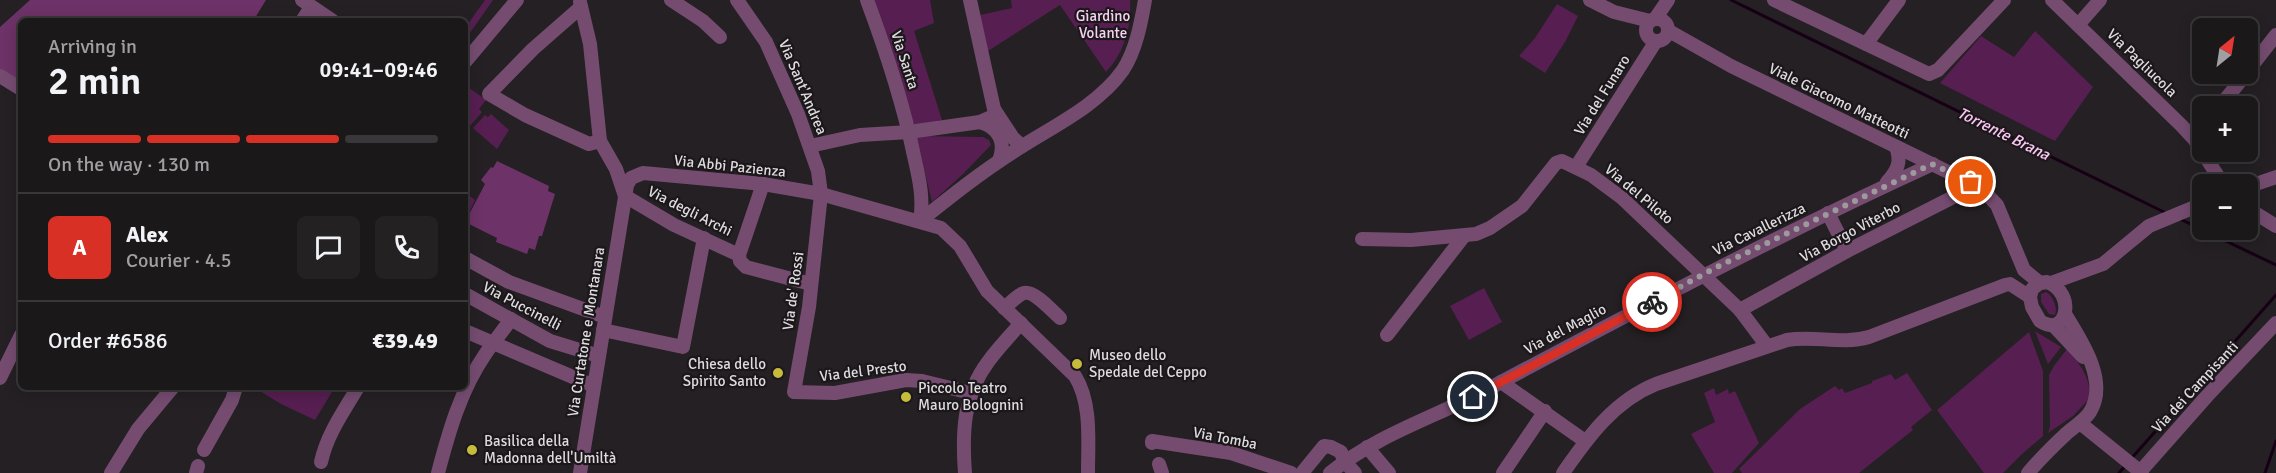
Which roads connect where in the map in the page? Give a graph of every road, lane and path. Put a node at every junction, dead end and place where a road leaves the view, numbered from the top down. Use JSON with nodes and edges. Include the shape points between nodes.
{"nodes":[{"id":1,"x":517,"y":0,"type":"edge"},
{"id":2,"x":671,"y":0,"type":"edge"},
{"id":3,"x":737,"y":0,"type":"edge"},
{"id":4,"x":867,"y":0,"type":"edge"},
{"id":5,"x":970,"y":0,"type":"edge"},
{"id":6,"x":1145,"y":0,"type":"edge"},
{"id":7,"x":1590,"y":0,"type":"edge"},
{"id":8,"x":1669,"y":0,"type":"edge"},
{"id":9,"x":1774,"y":0,"type":"edge"},
{"id":10,"x":1899,"y":0,"type":"edge"},
{"id":11,"x":2004,"y":0,"type":"edge"},
{"id":12,"x":2052,"y":0,"type":"edge"},
{"id":13,"x":2100,"y":0,"type":"edge"},
{"id":14,"x":306,"y":3,"type":"edge"},
{"id":15,"x":581,"y":3,"type":"edge"},
{"id":16,"x":1801,"y":5,"type":"edge"},
{"id":17,"x":303,"y":18,"type":"edge"},
{"id":18,"x":328,"y":18,"type":"edge"},
{"id":19,"x":2078,"y":25,"type":"junction"},
{"id":20,"x":1658,"y":30,"type":"junction"},
{"id":21,"x":2276,"y":35,"type":"edge"},
{"id":22,"x":720,"y":37,"type":"dead end"},
{"id":23,"x":1866,"y":44,"type":"junction"},
{"id":24,"x":468,"y":58,"type":"edge"},
{"id":25,"x":2258,"y":58,"type":"edge"},
{"id":26,"x":0,"y":76,"type":"edge"},
{"id":27,"x":2237,"y":84,"type":"edge"},
{"id":28,"x":18,"y":87,"type":"edge"},
{"id":29,"x":2228,"y":96,"type":"edge"},
{"id":30,"x":996,"y":115,"type":"junction"},
{"id":31,"x":980,"y":122,"type":"junction"},
{"id":32,"x":2192,"y":129,"type":"edge"},
{"id":33,"x":909,"y":132,"type":"junction"},
{"id":34,"x":600,"y":141,"type":"junction"},
{"id":35,"x":810,"y":146,"type":"junction"},
{"id":36,"x":1022,"y":146,"type":"junction"},
{"id":37,"x":1896,"y":147,"type":"junction"},
{"id":38,"x":999,"y":161,"type":"junction"},
{"id":39,"x":1932,"y":164,"type":"junction"},
{"id":40,"x":1576,"y":167,"type":"junction"},
{"id":41,"x":636,"y":174,"type":"joint"},
{"id":42,"x":2276,"y":177,"type":"edge"},
{"id":43,"x":1971,"y":183,"type":"junction"},
{"id":44,"x":2258,"y":183,"type":"edge"},
{"id":45,"x":763,"y":184,"type":"junction"},
{"id":46,"x":1884,"y":186,"type":"junction"},
{"id":47,"x":821,"y":194,"type":"junction"},
{"id":48,"x":625,"y":196,"type":"junction"},
{"id":49,"x":2192,"y":208,"type":"edge"},
{"id":50,"x":1828,"y":213,"type":"junction"},
{"id":51,"x":2258,"y":215,"type":"edge"},
{"id":52,"x":920,"y":221,"type":"junction"},
{"id":53,"x":2276,"y":226,"type":"edge"},
{"id":54,"x":1464,"y":236,"type":"junction"},
{"id":55,"x":704,"y":238,"type":"junction"},
{"id":56,"x":1362,"y":239,"type":"dead end"},
{"id":57,"x":1847,"y":251,"type":"junction"},
{"id":58,"x":740,"y":255,"type":"junction"},
{"id":59,"x":468,"y":260,"type":"edge"},
{"id":60,"x":1704,"y":274,"type":"junction"},
{"id":61,"x":811,"y":284,"type":"junction"},
{"id":62,"x":2042,"y":289,"type":"junction"},
{"id":63,"x":468,"y":296,"type":"edge"},
{"id":64,"x":1004,"y":308,"type":"junction"},
{"id":65,"x":1740,"y":310,"type":"junction"},
{"id":66,"x":2065,"y":314,"type":"junction"},
{"id":67,"x":1060,"y":318,"type":"dead end"},
{"id":68,"x":511,"y":319,"type":"junction"},
{"id":69,"x":1021,"y":323,"type":"junction"},
{"id":70,"x":2276,"y":323,"type":"edge"},
{"id":71,"x":604,"y":324,"type":"junction"},
{"id":72,"x":2053,"y":325,"type":"junction"},
{"id":73,"x":468,"y":332,"type":"edge"},
{"id":74,"x":1387,"y":335,"type":"dead end"},
{"id":75,"x":18,"y":343,"type":"edge"},
{"id":76,"x":494,"y":343,"type":"junction"},
{"id":77,"x":1767,"y":346,"type":"junction"},
{"id":78,"x":599,"y":356,"type":"junction"},
{"id":79,"x":2092,"y":368,"type":"junction"},
{"id":80,"x":0,"y":378,"type":"edge"},
{"id":81,"x":1501,"y":382,"type":"junction"},
{"id":82,"x":468,"y":384,"type":"edge"},
{"id":83,"x":594,"y":386,"type":"junction"},
{"id":84,"x":171,"y":390,"type":"edge"},
{"id":85,"x":356,"y":390,"type":"edge"},
{"id":86,"x":465,"y":390,"type":"edge"},
{"id":87,"x":794,"y":392,"type":"joint"},
{"id":88,"x":970,"y":393,"type":"junction"},
{"id":89,"x":234,"y":394,"type":"edge"},
{"id":90,"x":1545,"y":411,"type":"junction"},
{"id":91,"x":2084,"y":426,"type":"junction"},
{"id":92,"x":1585,"y":441,"type":"junction"},
{"id":93,"x":1152,"y":442,"type":"dead end"},
{"id":94,"x":1367,"y":447,"type":"junction"},
{"id":95,"x":204,"y":450,"type":"dead end"},
{"id":96,"x":321,"y":462,"type":"dead end"},
{"id":97,"x":1344,"y":462,"type":"junction"},
{"id":98,"x":2139,"y":471,"type":"edge"},
{"id":99,"x":111,"y":473,"type":"edge"},
{"id":100,"x":438,"y":473,"type":"edge"},
{"id":101,"x":580,"y":473,"type":"edge"},
{"id":102,"x":965,"y":473,"type":"edge"},
{"id":103,"x":1088,"y":473,"type":"edge"},
{"id":104,"x":1291,"y":473,"type":"edge"},
{"id":105,"x":1302,"y":473,"type":"edge"},
{"id":106,"x":1330,"y":473,"type":"edge"},
{"id":107,"x":1356,"y":473,"type":"edge"},
{"id":108,"x":1389,"y":473,"type":"edge"},
{"id":109,"x":1503,"y":473,"type":"edge"},
{"id":110,"x":1563,"y":473,"type":"edge"},
{"id":111,"x":2028,"y":473,"type":"edge"}],
"edges":[{"from":1,"to":24,"type":"street"},
{"from":2,"to":22,"type":"street"},
{"from":3,"to":35,"type":"street","name":"Via Sant'Andrea","via":[[766,42]]},
{"from":4,"to":33,"type":"street","name":"Via Santa"},
{"from":5,"to":30,"type":"street"},
{"from":6,"to":36,"type":"street","via":[[1135,42],[1122,71],[1082,108]]},
{"from":7,"to":20,"type":"street","name":"Viale Giacomo Matteotti"},
{"from":8,"to":20,"type":"street","name":"Via del Funaro"},
{"from":9,"to":16,"type":"street"},
{"from":10,"to":23,"type":"street"},
{"from":11,"to":23,"type":"street","via":[[1932,74]]},
{"from":12,"to":19,"type":"street","name":"Via Pagliucola"},
{"from":13,"to":19,"type":"street"},
{"from":14,"to":17,"type":"street"},
{"from":14,"to":18,"type":"street"},
{"from":15,"to":34,"type":"street","via":[[590,44]]},
{"from":15,"to":34,"type":"street","via":[[489,94],[589,144]]},
{"from":16,"to":23,"type":"street"},
{"from":19,"to":32,"type":"street","name":"Via Pagliucola"},
{"from":20,"to":37,"type":"street","name":"Viale Giacomo Matteotti"},
{"from":20,"to":40,"type":"street","name":"Via del Funaro"},
{"from":21,"to":25,"type":"street"},
{"from":26,"to":28,"type":"street"},
{"from":27,"to":29,"type":"street"},
{"from":30,"to":31,"type":"street"},
{"from":30,"to":36,"type":"street"},
{"from":31,"to":33,"type":"street"},
{"from":31,"to":38,"type":"street","via":[[993,126],[999,136]]},
{"from":33,"to":35,"type":"street","via":[[860,135]]},
{"from":33,"to":52,"type":"street","name":"Via Santa","via":[[922,194]]},
{"from":34,"to":48,"type":"street","name":"Via Curtatone e Montanara"},
{"from":35,"to":47,"type":"street","name":"Via Sant'Andrea"},
{"from":36,"to":38,"type":"street"},
{"from":37,"to":39,"type":"street","name":"Viale Giacomo Matteotti"},
{"from":37,"to":46,"type":"street","via":[[1898,167]]},
{"from":38,"to":52,"type":"street"},
{"from":39,"to":43,"type":"street","name":"Viale Giacomo Matteotti"},
{"from":39,"to":46,"type":"street","name":"Via Cavallerizza"},
{"from":40,"to":54,"type":"street","via":[[1559,161],[1522,206],[1490,228]]},
{"from":40,"to":60,"type":"street","name":"Via del Piloto","via":[[1622,198]]},
{"from":41,"to":45,"type":"street","name":"Via Abbi Pazienza"},
{"from":41,"to":48,"type":"street","name":"Via Curtatone e Montanara","via":[[627,185]]},
{"from":42,"to":44,"type":"street"},
{"from":43,"to":57,"type":"street","name":"Via Borgo Viterbo"},
{"from":43,"to":62,"type":"street","via":[[1987,204],[2016,276]]},
{"from":45,"to":47,"type":"street","name":"Via Abbi Pazienza"},
{"from":45,"to":58,"type":"street"},
{"from":46,"to":50,"type":"street","name":"Via Cavallerizza"},
{"from":47,"to":52,"type":"street","name":"Via Abbi Pazienza"},
{"from":47,"to":61,"type":"street","name":"Via de' Rossi"},
{"from":48,"to":55,"type":"street","name":"Via degli Archi"},
{"from":48,"to":71,"type":"street","name":"Via Curtatone e Montanara"},
{"from":49,"to":62,"type":"street","via":[[2154,223],[2108,260]]},
{"from":50,"to":57,"type":"street","name":"Via Cavallerizza"},
{"from":50,"to":60,"type":"street","name":"Via Cavallerizza"},
{"from":51,"to":53,"type":"street"},
{"from":52,"to":64,"type":"street","name":"Via Abbi Pazienza","via":[[941,228],[954,238],[981,283]]},
{"from":54,"to":56,"type":"street"},
{"from":54,"to":74,"type":"street"},
{"from":55,"to":58,"type":"street","name":"Via degli Archi"},
{"from":55,"to":71,"type":"street","via":[[683,347]]},
{"from":57,"to":65,"type":"street","name":"Via Borgo Viterbo"},
{"from":58,"to":61,"type":"street","name":"Via degli Archi","via":[[741,264],[746,267]]},
{"from":59,"to":71,"type":"street"},
{"from":60,"to":65,"type":"street","name":"Via del Piloto"},
{"from":60,"to":81,"type":"street","name":"Via del Maglio"},
{"from":61,"to":87,"type":"street","name":"Via de' Rossi"},
{"from":62,"to":66,"type":"street","via":[[2065,304]]},
{"from":62,"to":72,"type":"street","via":[[2032,307],[2044,324]]},
{"from":62,"to":77,"type":"street","via":[[2010,284],[1863,339],[1798,339]]},
{"from":63,"to":68,"type":"street","name":"Via Puccinelli"},
{"from":64,"to":67,"type":"street","via":[[1028,293]]},
{"from":64,"to":69,"type":"street","name":"Via Abbi Pazienza"},
{"from":65,"to":77,"type":"street","name":"Via del Piloto"},
{"from":66,"to":72,"type":"street","via":[[2062,321]]},
{"from":66,"to":79,"type":"street"},
{"from":68,"to":76,"type":"street"},
{"from":68,"to":78,"type":"street","name":"Via Puccinelli","via":[[550,341]]},
{"from":69,"to":88,"type":"street","via":[[987,362]]},
{"from":69,"to":103,"type":"street","name":"Via Abbi Pazienza","via":[[1075,376],[1083,394]]},
{"from":70,"to":98,"type":"street","name":"Via dei Campisanti"},
{"from":71,"to":78,"type":"street","name":"Via Curtatone e Montanara"},
{"from":72,"to":79,"type":"street"},
{"from":73,"to":76,"type":"street"},
{"from":75,"to":80,"type":"street"},
{"from":76,"to":82,"type":"street"},
{"from":76,"to":83,"type":"street"},
{"from":77,"to":92,"type":"street","via":[[1635,394]]},
{"from":78,"to":83,"type":"street","name":"Via Curtatone e Montanara"},
{"from":79,"to":91,"type":"street","via":[[2095,400]]},
{"from":81,"to":90,"type":"street"},
{"from":81,"to":94,"type":"street","name":"Via del Maglio"},
{"from":83,"to":101,"type":"street","name":"Via Curtatone e Montanara"},
{"from":84,"to":99,"type":"street","via":[[132,437]]},
{"from":85,"to":96,"type":"street","via":[[335,425]]},
{"from":86,"to":100,"type":"street"},
{"from":87,"to":88,"type":"street","name":"Via del Presto","via":[[835,393],[906,380]]},
{"from":88,"to":102,"type":"street","via":[[963,441]]},
{"from":89,"to":95,"type":"street"},
{"from":90,"to":92,"type":"street"},
{"from":90,"to":109,"type":"street"},
{"from":91,"to":98,"type":"street"},
{"from":91,"to":111,"type":"street","via":[[2045,454]]},
{"from":92,"to":110,"type":"street"},
{"from":93,"to":104,"type":"street","name":"Via Tomba","via":[[1232,453]]},
{"from":94,"to":97,"type":"street","name":"Via del Maglio"},
{"from":94,"to":108,"type":"street"},
{"from":97,"to":105,"type":"street","via":[[1341,452],[1324,446]]},
{"from":97,"to":106,"type":"street","name":"Via del Maglio"},
{"from":97,"to":107,"type":"street"}]}
